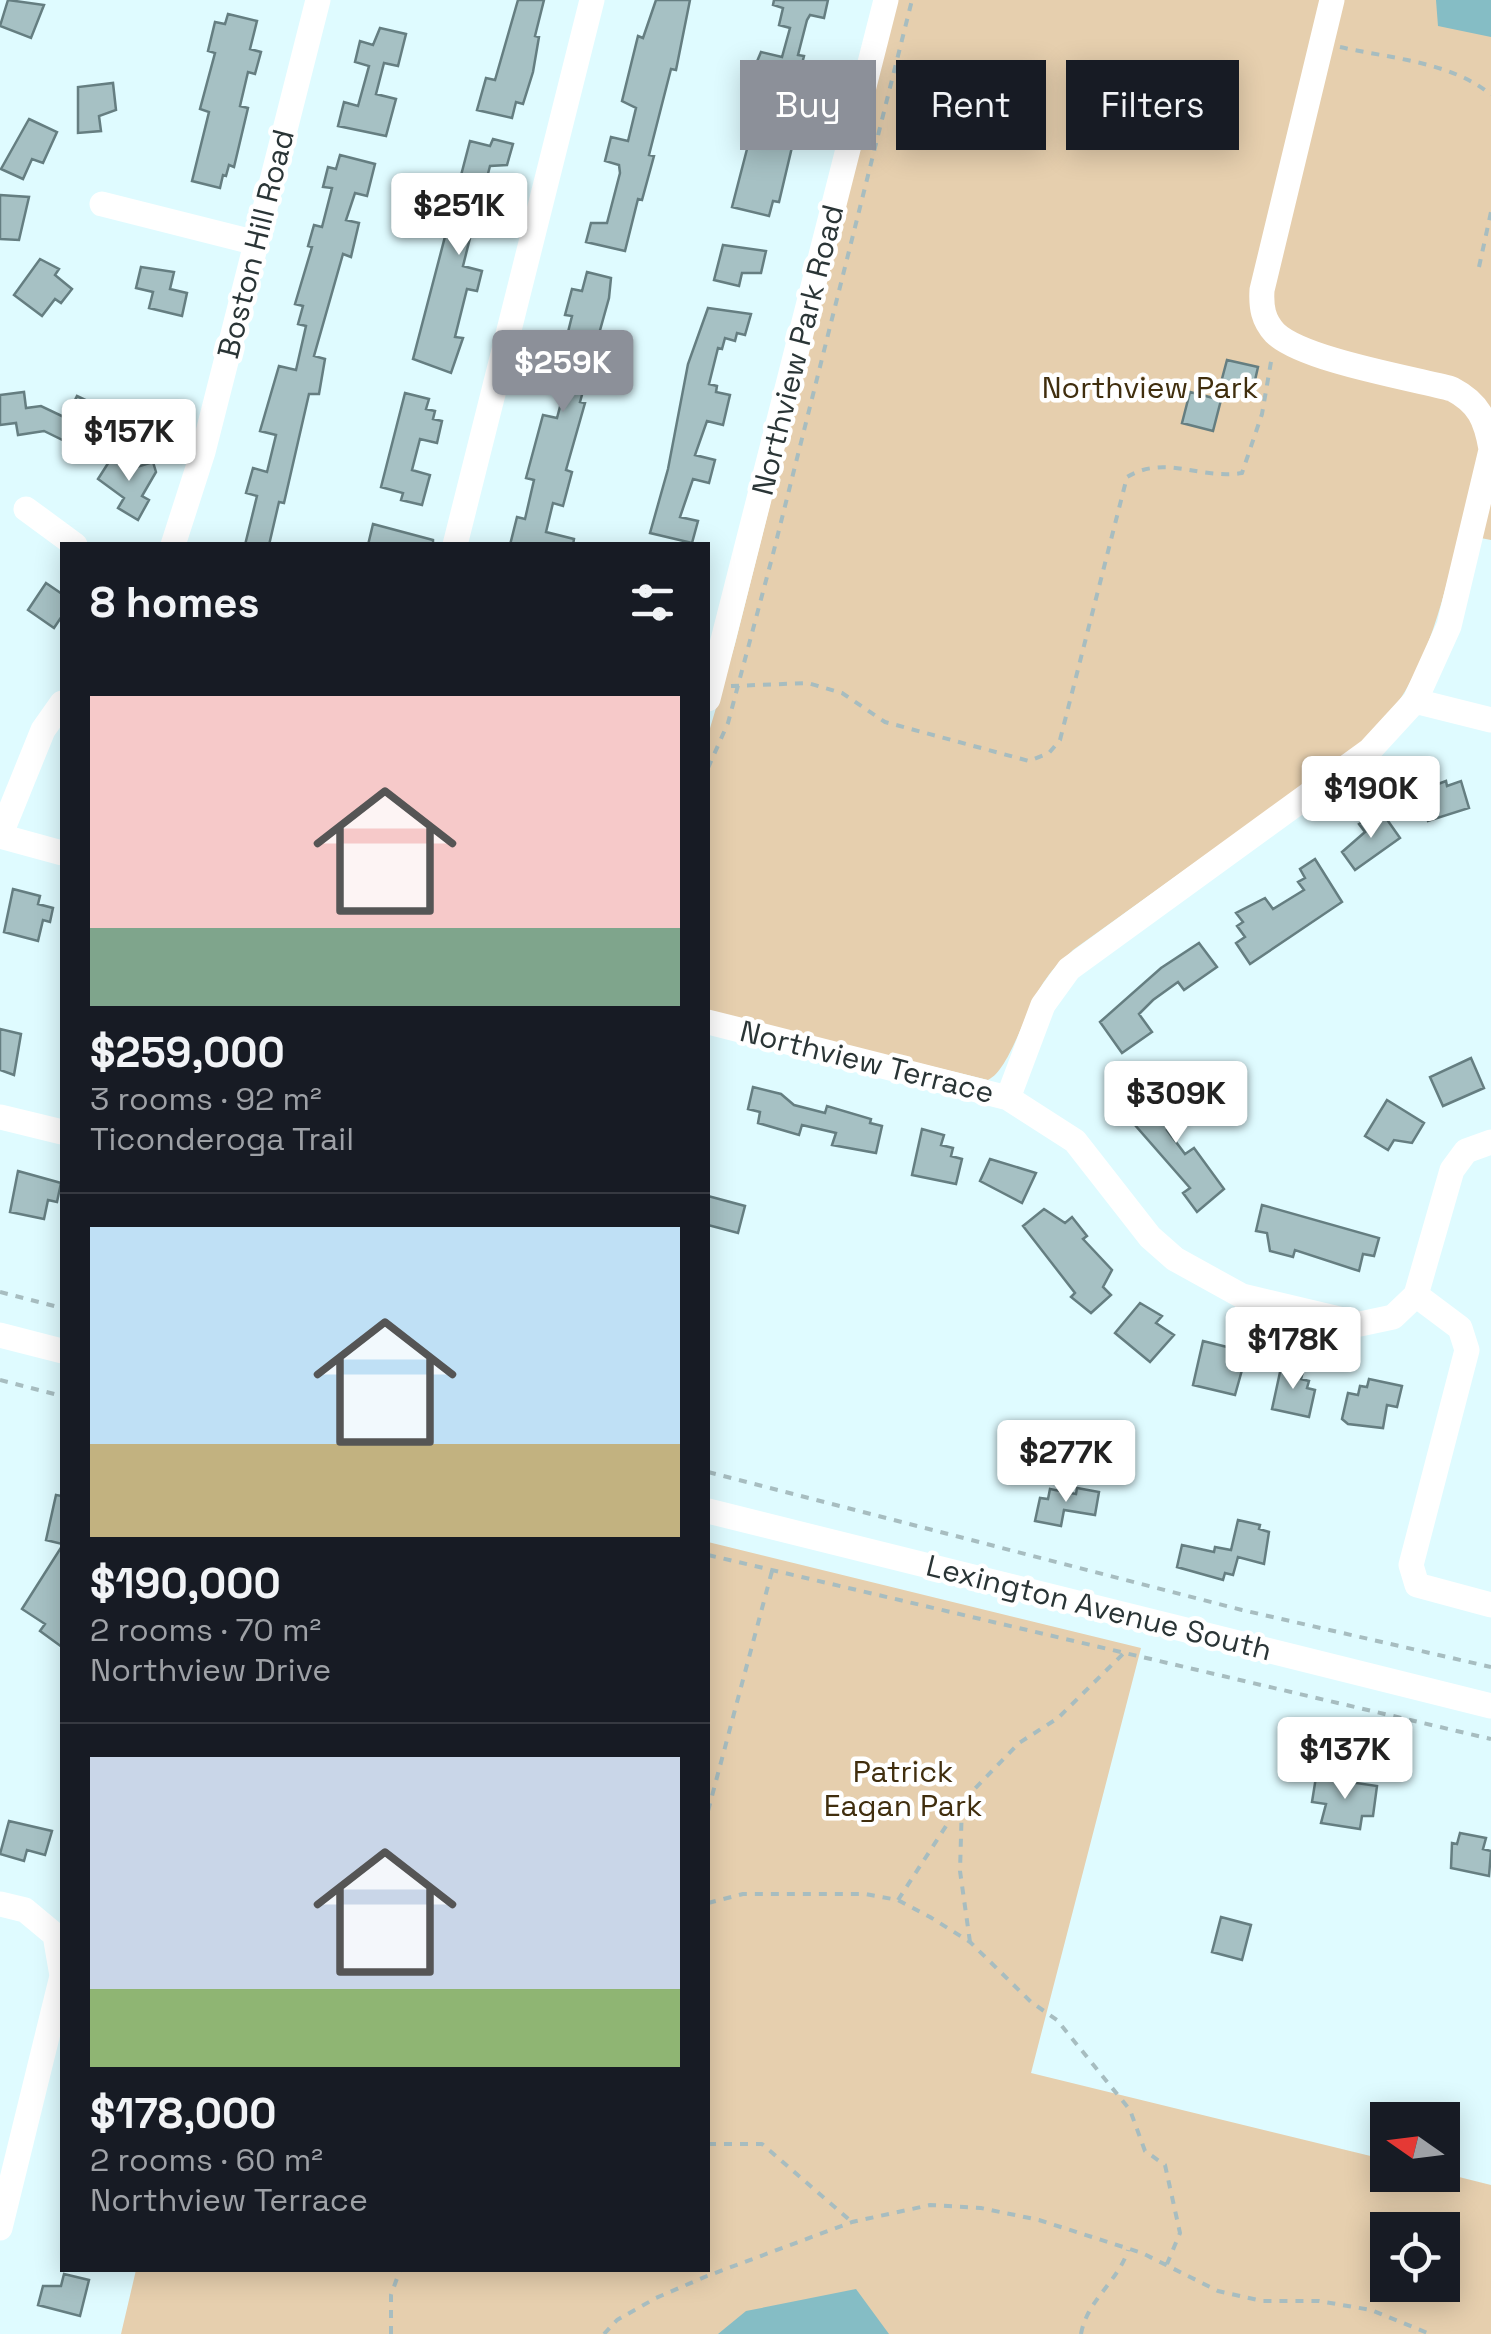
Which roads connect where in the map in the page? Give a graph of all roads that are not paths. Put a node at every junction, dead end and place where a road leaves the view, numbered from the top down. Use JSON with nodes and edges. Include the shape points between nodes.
{"nodes":[{"id":1,"x":318,"y":0,"type":"edge"},
{"id":2,"x":592,"y":0,"type":"edge"},
{"id":3,"x":886,"y":0,"type":"edge"},
{"id":4,"x":1332,"y":0,"type":"edge"},
{"id":5,"x":102,"y":204,"type":"dead end"},
{"id":6,"x":256,"y":243,"type":"junction"},
{"id":7,"x":1491,"y":450,"type":"edge"},
{"id":8,"x":26,"y":509,"type":"dead end"},
{"id":9,"x":70,"y":542,"type":"edge"},
{"id":10,"x":174,"y":542,"type":"edge"},
{"id":11,"x":455,"y":542,"type":"edge"},
{"id":12,"x":717,"y":678,"type":"edge"},
{"id":13,"x":1416,"y":701,"type":"junction"},
{"id":14,"x":60,"y":706,"type":"edge"},
{"id":15,"x":1491,"y":720,"type":"edge"},
{"id":16,"x":0,"y":836,"type":"edge"},
{"id":17,"x":60,"y":852,"type":"edge"},
{"id":18,"x":710,"y":1023,"type":"edge"},
{"id":19,"x":1008,"y":1098,"type":"junction"},
{"id":20,"x":0,"y":1116,"type":"edge"},
{"id":21,"x":60,"y":1131,"type":"edge"},
{"id":22,"x":1491,"y":1142,"type":"edge"},
{"id":23,"x":1416,"y":1296,"type":"junction"},
{"id":24,"x":0,"y":1335,"type":"edge"},
{"id":25,"x":60,"y":1350,"type":"edge"},
{"id":26,"x":710,"y":1511,"type":"edge"},
{"id":27,"x":1491,"y":1605,"type":"edge"},
{"id":28,"x":1491,"y":1706,"type":"edge"},
{"id":29,"x":0,"y":1904,"type":"edge"},
{"id":30,"x":60,"y":1964,"type":"edge"},
{"id":31,"x":60,"y":1983,"type":"edge"},
{"id":32,"x":5,"y":2189,"type":"edge"},
{"id":33,"x":0,"y":2228,"type":"edge"}],
"edges":[{"from":1,"to":6,"type":"street","name":"Boston Hill Road"},
{"from":2,"to":11,"type":"street"},
{"from":3,"to":12,"type":"street","name":"Northview Park Road"},
{"from":4,"to":7,"type":"street","via":[[1261,311],[1296,348],[1473,400]]},
{"from":5,"to":6,"type":"street"},
{"from":6,"to":10,"type":"street","name":"Boston Hill Road"},
{"from":7,"to":13,"type":"street","via":[[1448,626]]},
{"from":8,"to":9,"type":"street"},
{"from":13,"to":15,"type":"street"},
{"from":13,"to":19,"type":"street","via":[[1370,750],[1069,969],[1043,1005]]},
{"from":14,"to":16,"type":"street","via":[[42,730]]},
{"from":16,"to":17,"type":"street"},
{"from":18,"to":19,"type":"street","name":"Northview Terrace"},
{"from":19,"to":23,"type":"street","name":"Northview Terrace","via":[[1075,1141],[1175,1259],[1242,1296],[1360,1324],[1393,1317]]},
{"from":20,"to":21,"type":"street"},
{"from":22,"to":23,"type":"street","via":[[1466,1151],[1452,1170]]},
{"from":23,"to":27,"type":"street","via":[[1460,1328],[1466,1350],[1411,1565],[1417,1585]]},
{"from":24,"to":25,"type":"street"},
{"from":26,"to":28,"type":"street","name":"Lexington Avenue South"},
{"from":29,"to":30,"type":"street","via":[[25,1910],[55,1935]]},
{"from":31,"to":32,"type":"street"},
{"from":32,"to":33,"type":"street"}]}
